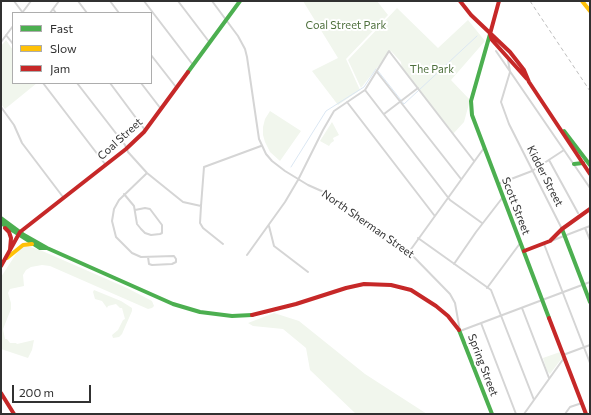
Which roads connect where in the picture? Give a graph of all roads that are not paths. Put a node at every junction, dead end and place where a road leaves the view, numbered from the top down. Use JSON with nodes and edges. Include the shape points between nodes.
{"nodes":[{"id":1,"x":14,"y":1,"type":"edge"},
{"id":2,"x":31,"y":1,"type":"edge"},
{"id":3,"x":58,"y":1,"type":"edge"},
{"id":4,"x":78,"y":1,"type":"edge"},
{"id":5,"x":110,"y":1,"type":"edge"},
{"id":6,"x":144,"y":1,"type":"edge"},
{"id":7,"x":178,"y":1,"type":"edge"},
{"id":8,"x":212,"y":1,"type":"edge"},
{"id":9,"x":240,"y":1,"type":"edge"},
{"id":10,"x":460,"y":1,"type":"edge"},
{"id":11,"x":499,"y":1,"type":"edge"},
{"id":12,"x":582,"y":1,"type":"edge"},
{"id":13,"x":53,"y":9,"type":"junction"},
{"id":14,"x":590,"y":11,"type":"edge"},
{"id":15,"x":22,"y":12,"type":"edge"},
{"id":16,"x":24,"y":12,"type":"edge"},
{"id":17,"x":51,"y":12,"type":"edge"},
{"id":18,"x":55,"y":12,"type":"edge"},
{"id":19,"x":87,"y":12,"type":"edge"},
{"id":20,"x":118,"y":12,"type":"edge"},
{"id":21,"x":227,"y":20,"type":"junction"},
{"id":22,"x":12,"y":27,"type":"edge"},
{"id":23,"x":490,"y":34,"type":"junction"},
{"id":24,"x":6,"y":35,"type":"junction"},
{"id":25,"x":1,"y":41,"type":"edge"},
{"id":26,"x":12,"y":43,"type":"edge"},
{"id":27,"x":210,"y":43,"type":"junction"},
{"id":28,"x":496,"y":51,"type":"dead end"},
{"id":29,"x":152,"y":55,"type":"edge"},
{"id":30,"x":508,"y":57,"type":"junction"},
{"id":31,"x":194,"y":66,"type":"junction"},
{"id":32,"x":377,"y":72,"type":"junction"},
{"id":33,"x":510,"y":72,"type":"junction"},
{"id":34,"x":529,"y":82,"type":"junction"},
{"id":35,"x":44,"y":84,"type":"edge"},
{"id":36,"x":78,"y":84,"type":"edge"},
{"id":37,"x":111,"y":84,"type":"edge"},
{"id":38,"x":143,"y":84,"type":"edge"},
{"id":39,"x":177,"y":88,"type":"junction"},
{"id":40,"x":418,"y":88,"type":"junction"},
{"id":41,"x":365,"y":90,"type":"junction"},
{"id":42,"x":400,"y":100,"type":"junction"},
{"id":43,"x":347,"y":102,"type":"junction"},
{"id":44,"x":1,"y":107,"type":"edge"},
{"id":45,"x":161,"y":109,"type":"junction"},
{"id":46,"x":384,"y":114,"type":"junction"},
{"id":47,"x":558,"y":125,"type":"junction"},
{"id":48,"x":146,"y":130,"type":"junction"},
{"id":49,"x":261,"y":146,"type":"junction"},
{"id":50,"x":484,"y":148,"type":"junction"},
{"id":51,"x":126,"y":149,"type":"junction"},
{"id":52,"x":564,"y":150,"type":"junction"},
{"id":53,"x":549,"y":160,"type":"junction"},
{"id":54,"x":474,"y":161,"type":"junction"},
{"id":55,"x":105,"y":164,"type":"junction"},
{"id":56,"x":574,"y":164,"type":"junction"},
{"id":57,"x":583,"y":164,"type":"junction"},
{"id":58,"x":590,"y":165,"type":"edge"},
{"id":59,"x":532,"y":172,"type":"junction"},
{"id":60,"x":148,"y":173,"type":"junction"},
{"id":61,"x":590,"y":174,"type":"edge"},
{"id":62,"x":461,"y":179,"type":"junction"},
{"id":63,"x":298,"y":180,"type":"junction"},
{"id":64,"x":498,"y":184,"type":"junction"},
{"id":65,"x":590,"y":188,"type":"edge"},
{"id":66,"x":124,"y":194,"type":"junction"},
{"id":67,"x":503,"y":196,"type":"junction"},
{"id":68,"x":63,"y":197,"type":"junction"},
{"id":69,"x":448,"y":197,"type":"junction"},
{"id":70,"x":201,"y":206,"type":"junction"},
{"id":71,"x":590,"y":209,"type":"edge"},
{"id":72,"x":135,"y":210,"type":"junction"},
{"id":73,"x":578,"y":213,"type":"dead end"},
{"id":74,"x":434,"y":215,"type":"junction"},
{"id":75,"x":1,"y":218,"type":"edge"},
{"id":76,"x":482,"y":223,"type":"junction"},
{"id":77,"x":1,"y":224,"type":"edge"},
{"id":78,"x":269,"y":226,"type":"junction"},
{"id":79,"x":590,"y":226,"type":"edge"},
{"id":80,"x":585,"y":228,"type":"junction"},
{"id":81,"x":562,"y":229,"type":"junction"},
{"id":82,"x":20,"y":234,"type":"junction"},
{"id":83,"x":565,"y":236,"type":"junction"},
{"id":84,"x":418,"y":238,"type":"junction"},
{"id":85,"x":590,"y":240,"type":"edge"},
{"id":86,"x":521,"y":242,"type":"junction"},
{"id":87,"x":550,"y":242,"type":"junction"},
{"id":88,"x":35,"y":244,"type":"junction"},
{"id":89,"x":223,"y":244,"type":"dead end"},
{"id":90,"x":544,"y":244,"type":"junction"},
{"id":91,"x":47,"y":248,"type":"junction"},
{"id":92,"x":10,"y":251,"type":"junction"},
{"id":93,"x":524,"y":251,"type":"junction"},
{"id":94,"x":409,"y":252,"type":"junction"},
{"id":95,"x":248,"y":255,"type":"dead end"},
{"id":96,"x":148,"y":257,"type":"junction"},
{"id":97,"x":4,"y":262,"type":"junction"},
{"id":98,"x":454,"y":264,"type":"junction"},
{"id":99,"x":1,"y":266,"type":"edge"},
{"id":100,"x":308,"y":272,"type":"dead end"},
{"id":101,"x":590,"y":282,"type":"edge"},
{"id":102,"x":583,"y":285,"type":"junction"},
{"id":103,"x":487,"y":288,"type":"junction"},
{"id":104,"x":563,"y":292,"type":"junction"},
{"id":105,"x":542,"y":300,"type":"junction"},
{"id":106,"x":590,"y":302,"type":"edge"},
{"id":107,"x":522,"y":308,"type":"junction"},
{"id":108,"x":501,"y":316,"type":"junction"},
{"id":109,"x":481,"y":323,"type":"junction"},
{"id":110,"x":460,"y":331,"type":"junction"},
{"id":111,"x":590,"y":344,"type":"edge"},
{"id":112,"x":584,"y":347,"type":"junction"},
{"id":113,"x":564,"y":356,"type":"junction"},
{"id":114,"x":590,"y":363,"type":"edge"},
{"id":115,"x":549,"y":378,"type":"junction"},
{"id":116,"x":1,"y":393,"type":"edge"},
{"id":117,"x":534,"y":400,"type":"junction"},
{"id":118,"x":582,"y":403,"type":"junction"},
{"id":119,"x":10,"y":407,"type":"junction"},
{"id":120,"x":14,"y":414,"type":"edge"},
{"id":121,"x":17,"y":414,"type":"edge"},
{"id":122,"x":492,"y":414,"type":"edge"},
{"id":123,"x":516,"y":414,"type":"edge"},
{"id":124,"x":524,"y":414,"type":"edge"},
{"id":125,"x":565,"y":414,"type":"edge"},
{"id":126,"x":586,"y":414,"type":"edge"}],
"edges":[{"from":1,"to":15,"type":"street"},
{"from":2,"to":16,"type":"street"},
{"from":3,"to":13,"type":"street"},
{"from":4,"to":19,"type":"street"},
{"from":5,"to":20,"type":"street"},
{"from":6,"to":31,"type":"street"},
{"from":7,"to":27,"type":"street"},
{"from":8,"to":21,"type":"street","name":"North Sherman Street"},
{"from":9,"to":21,"type":"main road","name":"Coal Street"},
{"from":10,"to":23,"type":"main road"},
{"from":11,"to":23,"type":"main road","name":"Scott Street"},
{"from":12,"to":14,"type":"main road"},
{"from":13,"to":17,"type":"street"},
{"from":13,"to":18,"type":"street"},
{"from":21,"to":27,"type":"main road","name":"Coal Street"},
{"from":21,"to":49,"type":"street","name":"North Sherman Street","via":[[242,42],[247,57]]},
{"from":22,"to":24,"type":"street"},
{"from":23,"to":30,"type":"main road","via":[[492,40]]},
{"from":23,"to":34,"type":"main road","via":[[510,52],[524,70]]},
{"from":23,"to":50,"type":"main road","name":"Scott Street","via":[[471,101],[472,115]]},
{"from":24,"to":25,"type":"street"},
{"from":24,"to":26,"type":"street"},
{"from":27,"to":31,"type":"main road","name":"Coal Street"},
{"from":28,"to":33,"type":"street"},
{"from":29,"to":39,"type":"street"},
{"from":30,"to":33,"type":"street","name":"Kidder Street"},
{"from":30,"to":34,"type":"main road"},
{"from":31,"to":39,"type":"main road","name":"Coal Street"},
{"from":32,"to":40,"type":"street","via":[[389,51]]},
{"from":32,"to":41,"type":"street"},
{"from":32,"to":42,"type":"street"},
{"from":33,"to":52,"type":"street"},
{"from":33,"to":59,"type":"street","name":"Kidder Street","via":[[501,102]]},
{"from":34,"to":47,"type":"main road"},
{"from":35,"to":55,"type":"street"},
{"from":36,"to":51,"type":"street"},
{"from":37,"to":48,"type":"street"},
{"from":38,"to":45,"type":"street"},
{"from":39,"to":45,"type":"main road","name":"Coal Street"},
{"from":40,"to":42,"type":"street"},
{"from":40,"to":54,"type":"street"},
{"from":41,"to":43,"type":"street"},
{"from":41,"to":46,"type":"street"},
{"from":42,"to":46,"type":"street"},
{"from":42,"to":62,"type":"street"},
{"from":43,"to":63,"type":"street","via":[[334,111]]},
{"from":43,"to":74,"type":"street"},
{"from":44,"to":68,"type":"street","via":[[14,125],[22,143]]},
{"from":45,"to":48,"type":"main road","name":"Coal Street"},
{"from":46,"to":69,"type":"street"},
{"from":47,"to":57,"type":"main road"},
{"from":47,"to":58,"type":"main road"},
{"from":48,"to":51,"type":"main road","name":"Coal Street"},
{"from":49,"to":63,"type":"street","name":"North Sherman Street","via":[[272,161]]},
{"from":49,"to":70,"type":"street","via":[[204,167]]},
{"from":50,"to":54,"type":"street"},
{"from":50,"to":64,"type":"main road","name":"Scott Street"},
{"from":51,"to":55,"type":"main road","name":"Coal Street"},
{"from":51,"to":60,"type":"street"},
{"from":52,"to":53,"type":"street"},
{"from":52,"to":56,"type":"street"},
{"from":53,"to":59,"type":"street"},
{"from":53,"to":73,"type":"street"},
{"from":54,"to":62,"type":"street"},
{"from":55,"to":68,"type":"main road","name":"Coal Street"},
{"from":56,"to":57,"type":"main road"},
{"from":56,"to":65,"type":"street"},
{"from":57,"to":61,"type":"main road"},
{"from":59,"to":64,"type":"street"},
{"from":59,"to":81,"type":"street","name":"Kidder Street"},
{"from":60,"to":66,"type":"street"},
{"from":60,"to":70,"type":"street","via":[[178,198],[192,205]]},
{"from":62,"to":69,"type":"street"},
{"from":63,"to":78,"type":"street"},
{"from":63,"to":94,"type":"street","name":"North Sherman Street","via":[[326,193]]},
{"from":64,"to":67,"type":"main road","name":"Scott Street"},
{"from":66,"to":72,"type":"street"},
{"from":66,"to":96,"type":"street","via":[[114,209],[114,232],[119,242],[132,253]]},
{"from":67,"to":76,"type":"street"},
{"from":67,"to":86,"type":"main road","name":"Scott Street"},
{"from":68,"to":82,"type":"main road","name":"Coal Street"},
{"from":69,"to":74,"type":"street"},
{"from":69,"to":76,"type":"street"},
{"from":70,"to":89,"type":"street","via":[[200,223]]},
{"from":71,"to":81,"type":"main road"},
{"from":72,"to":72,"type":"street","via":[[147,208],[154,213],[163,228],[160,234],[145,233],[136,221]]},
{"from":74,"to":84,"type":"street"},
{"from":75,"to":82,"type":"main road"},
{"from":76,"to":98,"type":"street"},
{"from":77,"to":82,"type":"main road"},
{"from":77,"to":92,"type":"main road","via":[[9,232]]},
{"from":78,"to":95,"type":"street"},
{"from":78,"to":100,"type":"street","via":[[274,246]]},
{"from":79,"to":80,"type":"street"},
{"from":80,"to":83,"type":"street"},
{"from":80,"to":85,"type":"street"},
{"from":81,"to":83,"type":"main road","name":"Kidder Street"},
{"from":81,"to":87,"type":"main road"},
{"from":82,"to":88,"type":"main road"},
{"from":82,"to":91,"type":"main road"},
{"from":82,"to":92,"type":"main road"},
{"from":83,"to":87,"type":"street"},
{"from":83,"to":102,"type":"main road","name":"Kidder Street"},
{"from":84,"to":94,"type":"street"},
{"from":84,"to":98,"type":"street"},
{"from":86,"to":93,"type":"main road","name":"Scott Street"},
{"from":86,"to":103,"type":"street"},
{"from":87,"to":90,"type":"main road"},
{"from":88,"to":91,"type":"main road","via":[[40,248]]},
{"from":88,"to":97,"type":"main road","via":[[23,245]]},
{"from":90,"to":93,"type":"main road"},
{"from":90,"to":104,"type":"street"},
{"from":91,"to":110,"type":"main road","name":"Spring Street","via":[[173,304],[200,312],[232,316],[251,315],[269,312],[346,288],[381,284],[401,287],[421,296],[448,316]]},
{"from":92,"to":97,"type":"main road"},
{"from":93,"to":105,"type":"main road","name":"Scott Street"},
{"from":94,"to":110,"type":"street","name":"North Sherman Street","via":[[450,294],[455,303]]},
{"from":96,"to":96,"type":"street","via":[[174,256],[176,262],[152,265],[149,264]]},
{"from":97,"to":99,"type":"main road"},
{"from":98,"to":103,"type":"street"},
{"from":101,"to":102,"type":"street"},
{"from":102,"to":104,"type":"street"},
{"from":102,"to":106,"type":"main road","name":"Kidder Street"},
{"from":103,"to":108,"type":"street","via":[[493,294]]},
{"from":104,"to":105,"type":"street"},
{"from":104,"to":112,"type":"street"},
{"from":105,"to":107,"type":"street"},
{"from":105,"to":113,"type":"main road","name":"Scott Street"},
{"from":107,"to":108,"type":"street"},
{"from":107,"to":115,"type":"street"},
{"from":108,"to":109,"type":"street"},
{"from":108,"to":117,"type":"street"},
{"from":109,"to":110,"type":"street"},
{"from":109,"to":123,"type":"street"},
{"from":110,"to":122,"type":"main road","name":"Spring Street"},
{"from":111,"to":112,"type":"street"},
{"from":112,"to":113,"type":"street"},
{"from":112,"to":114,"type":"street"},
{"from":113,"to":115,"type":"street"},
{"from":113,"to":118,"type":"main road","name":"Scott Street"},
{"from":115,"to":117,"type":"street"},
{"from":116,"to":119,"type":"main road"},
{"from":117,"to":124,"type":"street"},
{"from":118,"to":125,"type":"street","via":[[570,407]]},
{"from":118,"to":126,"type":"main road","name":"Scott Street"},
{"from":119,"to":120,"type":"main road"},
{"from":119,"to":121,"type":"main road"}]}
